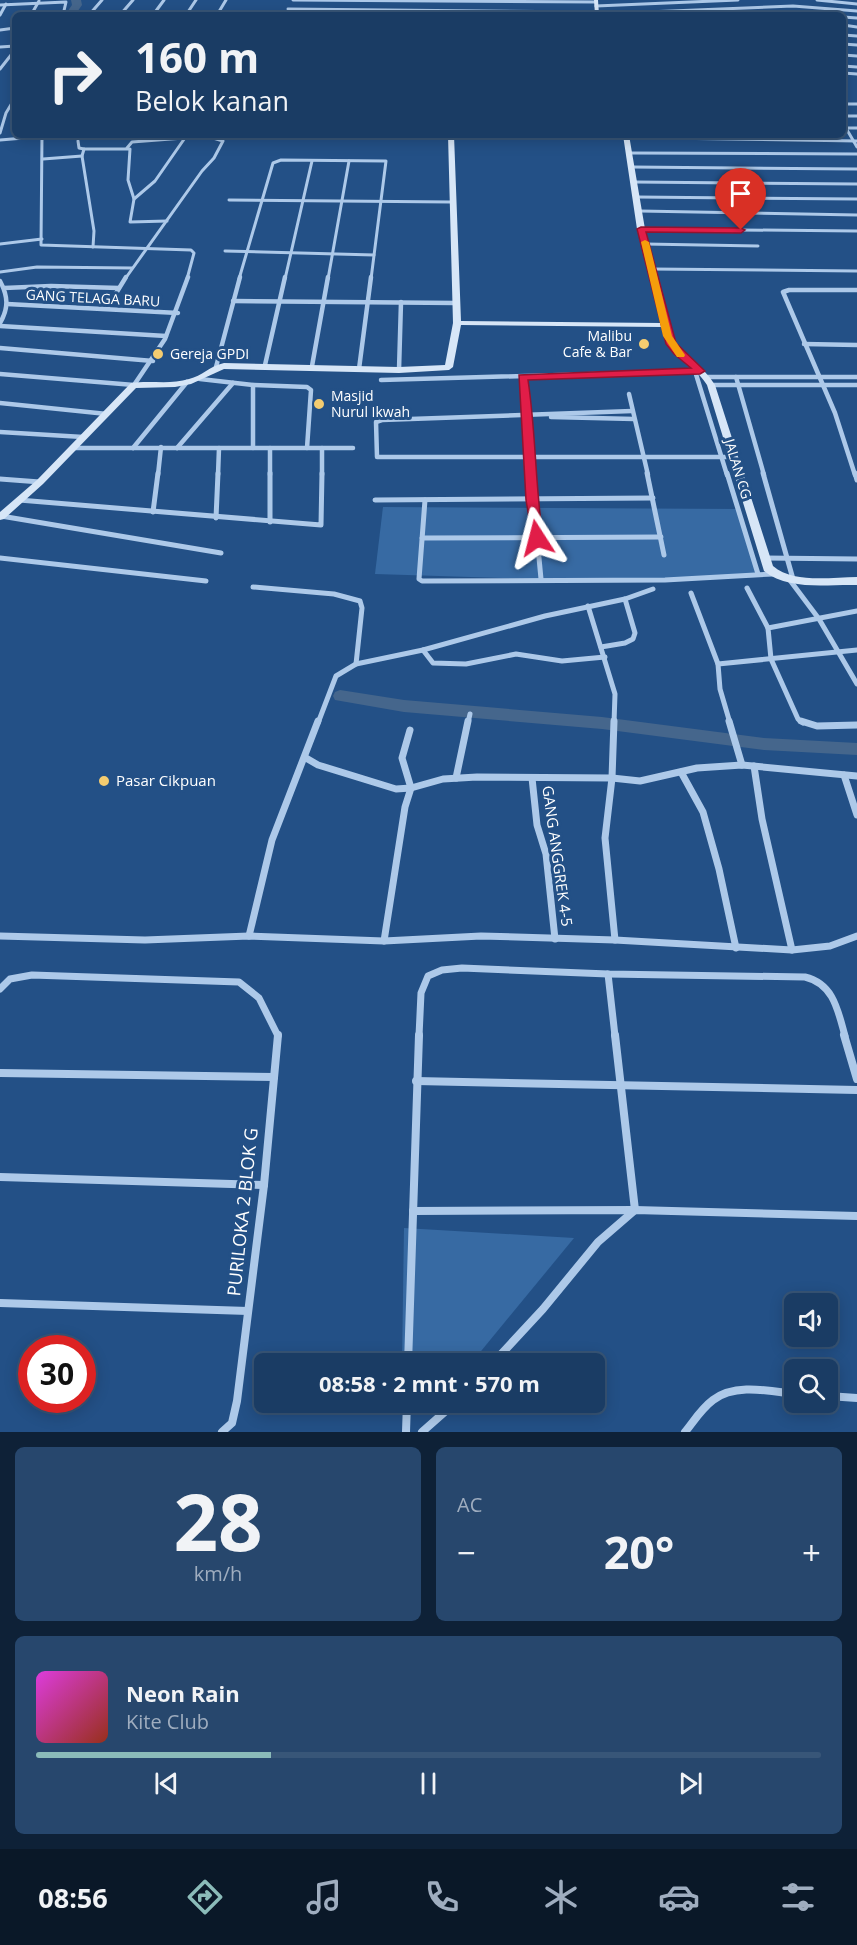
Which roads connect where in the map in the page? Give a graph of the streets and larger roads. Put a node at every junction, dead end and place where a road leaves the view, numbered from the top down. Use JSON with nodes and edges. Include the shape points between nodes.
{"nodes":[{"id":1,"x":102,"y":0,"type":"edge"},
{"id":2,"x":133,"y":0,"type":"edge"},
{"id":3,"x":293,"y":0,"type":"edge"},
{"id":4,"x":448,"y":0,"type":"edge"},
{"id":5,"x":738,"y":0,"type":"edge"},
{"id":6,"x":765,"y":0,"type":"edge"},
{"id":7,"x":817,"y":0,"type":"edge"},
{"id":8,"x":38,"y":1,"type":"edge"},
{"id":9,"x":366,"y":1,"type":"edge"},
{"id":10,"x":6,"y":4,"type":"junction"},
{"id":11,"x":656,"y":4,"type":"junction"},
{"id":12,"x":857,"y":4,"type":"edge"},
{"id":13,"x":0,"y":5,"type":"edge"},
{"id":14,"x":772,"y":7,"type":"junction"},
{"id":15,"x":596,"y":8,"type":"edge"},
{"id":16,"x":288,"y":9,"type":"junction"},
{"id":17,"x":857,"y":11,"type":"edge"},
{"id":18,"x":64,"y":12,"type":"edge"},
{"id":19,"x":92,"y":12,"type":"edge"},
{"id":20,"x":123,"y":12,"type":"edge"},
{"id":21,"x":286,"y":12,"type":"edge"},
{"id":22,"x":408,"y":12,"type":"edge"},
{"id":23,"x":478,"y":12,"type":"edge"},
{"id":24,"x":643,"y":12,"type":"edge"},
{"id":25,"x":664,"y":12,"type":"edge"},
{"id":26,"x":696,"y":12,"type":"edge"},
{"id":27,"x":776,"y":12,"type":"edge"},
{"id":28,"x":0,"y":15,"type":"edge"},
{"id":29,"x":12,"y":52,"type":"edge"},
{"id":30,"x":0,"y":69,"type":"edge"},
{"id":31,"x":12,"y":103,"type":"edge"},
{"id":32,"x":0,"y":133,"type":"edge"},
{"id":33,"x":21,"y":138,"type":"edge"},
{"id":34,"x":42,"y":138,"type":"edge"},
{"id":35,"x":168,"y":138,"type":"edge"},
{"id":36,"x":185,"y":138,"type":"edge"},
{"id":37,"x":219,"y":138,"type":"edge"},
{"id":38,"x":451,"y":138,"type":"edge"},
{"id":39,"x":627,"y":138,"type":"edge"},
{"id":40,"x":663,"y":138,"type":"edge"},
{"id":41,"x":740,"y":138,"type":"edge"},
{"id":42,"x":0,"y":140,"type":"edge"},
{"id":43,"x":78,"y":141,"type":"dead end"},
{"id":44,"x":855,"y":141,"type":"edge"},
{"id":45,"x":857,"y":147,"type":"edge"},
{"id":46,"x":127,"y":148,"type":"junction"},
{"id":47,"x":84,"y":149,"type":"junction"},
{"id":48,"x":630,"y":153,"type":"junction"},
{"id":49,"x":667,"y":153,"type":"junction"},
{"id":50,"x":857,"y":154,"type":"edge"},
{"id":51,"x":82,"y":156,"type":"junction"},
{"id":52,"x":43,"y":159,"type":"junction"},
{"id":53,"x":312,"y":161,"type":"junction"},
{"id":54,"x":349,"y":161,"type":"junction"},
{"id":55,"x":633,"y":167,"type":"junction"},
{"id":56,"x":857,"y":169,"type":"edge"},
{"id":57,"x":634,"y":182,"type":"junction"},
{"id":58,"x":857,"y":184,"type":"edge"},
{"id":59,"x":637,"y":197,"type":"junction"},
{"id":60,"x":134,"y":199,"type":"junction"},
{"id":61,"x":857,"y":199,"type":"edge"},
{"id":62,"x":229,"y":200,"type":"dead end"},
{"id":63,"x":261,"y":200,"type":"junction"},
{"id":64,"x":302,"y":200,"type":"junction"},
{"id":65,"x":342,"y":200,"type":"junction"},
{"id":66,"x":381,"y":201,"type":"junction"},
{"id":67,"x":451,"y":202,"type":"junction"},
{"id":68,"x":640,"y":210,"type":"junction"},
{"id":69,"x":857,"y":215,"type":"edge"},
{"id":70,"x":167,"y":221,"type":"junction"},
{"id":71,"x":641,"y":229,"type":"junction"},
{"id":72,"x":857,"y":231,"type":"edge"},
{"id":73,"x":42,"y":239,"type":"junction"},
{"id":74,"x":0,"y":244,"type":"edge"},
{"id":75,"x":645,"y":244,"type":"junction"},
{"id":76,"x":758,"y":246,"type":"dead end"},
{"id":77,"x":93,"y":247,"type":"junction"},
{"id":78,"x":146,"y":249,"type":"junction"},
{"id":79,"x":225,"y":251,"type":"dead end"},
{"id":80,"x":246,"y":253,"type":"junction"},
{"id":81,"x":290,"y":254,"type":"junction"},
{"id":82,"x":333,"y":254,"type":"junction"},
{"id":83,"x":374,"y":255,"type":"junction"},
{"id":84,"x":132,"y":268,"type":"junction"},
{"id":85,"x":651,"y":269,"type":"junction"},
{"id":86,"x":857,"y":271,"type":"edge"},
{"id":87,"x":0,"y":272,"type":"edge"},
{"id":88,"x":0,"y":281,"type":"edge"},
{"id":89,"x":4,"y":288,"type":"junction"},
{"id":90,"x":120,"y":288,"type":"junction"},
{"id":91,"x":857,"y":290,"type":"edge"},
{"id":92,"x":233,"y":301,"type":"junction"},
{"id":93,"x":280,"y":301,"type":"junction"},
{"id":94,"x":322,"y":301,"type":"junction"},
{"id":95,"x":368,"y":301,"type":"junction"},
{"id":96,"x":401,"y":302,"type":"junction"},
{"id":97,"x":456,"y":303,"type":"junction"},
{"id":98,"x":7,"y":304,"type":"junction"},
{"id":99,"x":107,"y":308,"type":"junction"},
{"id":100,"x":178,"y":313,"type":"junction"},
{"id":101,"x":0,"y":314,"type":"edge"},
{"id":102,"x":6,"y":315,"type":"junction"},
{"id":103,"x":457,"y":323,"type":"junction"},
{"id":104,"x":0,"y":324,"type":"edge"},
{"id":105,"x":665,"y":325,"type":"junction"},
{"id":106,"x":166,"y":336,"type":"junction"},
{"id":107,"x":804,"y":344,"type":"junction"},
{"id":108,"x":857,"y":345,"type":"edge"},
{"id":109,"x":0,"y":348,"type":"edge"},
{"id":110,"x":153,"y":361,"type":"junction"},
{"id":111,"x":265,"y":365,"type":"junction"},
{"id":112,"x":312,"y":366,"type":"junction"},
{"id":113,"x":216,"y":367,"type":"junction"},
{"id":114,"x":449,"y":367,"type":"junction"},
{"id":115,"x":359,"y":369,"type":"junction"},
{"id":116,"x":399,"y":370,"type":"junction"},
{"id":117,"x":0,"y":374,"type":"edge"},
{"id":118,"x":703,"y":376,"type":"junction"},
{"id":119,"x":522,"y":377,"type":"junction"},
{"id":120,"x":736,"y":377,"type":"junction"},
{"id":121,"x":819,"y":377,"type":"junction"},
{"id":122,"x":857,"y":377,"type":"edge"},
{"id":123,"x":200,"y":379,"type":"junction"},
{"id":124,"x":450,"y":379,"type":"junction"},
{"id":125,"x":381,"y":380,"type":"dead end"},
{"id":126,"x":187,"y":382,"type":"junction"},
{"id":127,"x":233,"y":383,"type":"junction"},
{"id":128,"x":134,"y":385,"type":"junction"},
{"id":129,"x":253,"y":385,"type":"junction"},
{"id":130,"x":738,"y":385,"type":"junction"},
{"id":131,"x":822,"y":385,"type":"junction"},
{"id":132,"x":857,"y":385,"type":"edge"},
{"id":133,"x":629,"y":394,"type":"dead end"},
{"id":134,"x":0,"y":404,"type":"edge"},
{"id":135,"x":632,"y":411,"type":"junction"},
{"id":136,"x":107,"y":414,"type":"junction"},
{"id":137,"x":544,"y":415,"type":"junction"},
{"id":138,"x":528,"y":416,"type":"junction"},
{"id":139,"x":634,"y":418,"type":"junction"},
{"id":140,"x":0,"y":432,"type":"edge"},
{"id":141,"x":83,"y":437,"type":"junction"},
{"id":142,"x":133,"y":447,"type":"junction"},
{"id":143,"x":161,"y":447,"type":"junction"},
{"id":144,"x":74,"y":448,"type":"junction"},
{"id":145,"x":177,"y":448,"type":"junction"},
{"id":146,"x":219,"y":448,"type":"junction"},
{"id":147,"x":253,"y":448,"type":"junction"},
{"id":148,"x":270,"y":448,"type":"junction"},
{"id":149,"x":307,"y":448,"type":"junction"},
{"id":150,"x":322,"y":448,"type":"junction"},
{"id":151,"x":353,"y":448,"type":"dead end"},
{"id":152,"x":531,"y":456,"type":"junction"},
{"id":153,"x":733,"y":457,"type":"junction"},
{"id":154,"x":644,"y":458,"type":"junction"},
{"id":155,"x":722,"y":458,"type":"junction"},
{"id":156,"x":0,"y":479,"type":"edge"},
{"id":157,"x":857,"y":480,"type":"edge"},
{"id":158,"x":40,"y":482,"type":"junction"},
{"id":159,"x":653,"y":498,"type":"junction"},
{"id":160,"x":19,"y":500,"type":"junction"},
{"id":161,"x":375,"y":500,"type":"dead end"},
{"id":162,"x":425,"y":500,"type":"junction"},
{"id":163,"x":531,"y":500,"type":"junction"},
{"id":164,"x":153,"y":512,"type":"junction"},
{"id":165,"x":0,"y":516,"type":"edge"},
{"id":166,"x":216,"y":518,"type":"junction"},
{"id":167,"x":270,"y":522,"type":"junction"},
{"id":168,"x":661,"y":537,"type":"junction"},
{"id":169,"x":422,"y":538,"type":"junction"},
{"id":170,"x":537,"y":538,"type":"junction"},
{"id":171,"x":221,"y":553,"type":"dead end"},
{"id":172,"x":664,"y":555,"type":"dead end"},
{"id":173,"x":0,"y":558,"type":"edge"},
{"id":174,"x":765,"y":558,"type":"junction"},
{"id":175,"x":787,"y":559,"type":"junction"},
{"id":176,"x":857,"y":559,"type":"edge"},
{"id":177,"x":758,"y":574,"type":"junction"},
{"id":178,"x":773,"y":574,"type":"junction"},
{"id":179,"x":541,"y":579,"type":"junction"},
{"id":180,"x":791,"y":579,"type":"junction"},
{"id":181,"x":206,"y":580,"type":"dead end"},
{"id":182,"x":857,"y":580,"type":"edge"},
{"id":183,"x":253,"y":587,"type":"dead end"},
{"id":184,"x":747,"y":588,"type":"dead end"},
{"id":185,"x":653,"y":589,"type":"dead end"},
{"id":186,"x":691,"y":592,"type":"dead end"},
{"id":187,"x":625,"y":599,"type":"junction"},
{"id":188,"x":588,"y":606,"type":"junction"},
{"id":189,"x":857,"y":611,"type":"edge"},
{"id":190,"x":819,"y":619,"type":"junction"},
{"id":191,"x":768,"y":628,"type":"junction"},
{"id":192,"x":601,"y":647,"type":"junction"},
{"id":193,"x":423,"y":650,"type":"junction"},
{"id":194,"x":857,"y":650,"type":"edge"},
{"id":195,"x":840,"y":652,"type":"junction"},
{"id":196,"x":605,"y":657,"type":"junction"},
{"id":197,"x":771,"y":659,"type":"junction"},
{"id":198,"x":356,"y":664,"type":"junction"},
{"id":199,"x":718,"y":664,"type":"junction"},
{"id":200,"x":857,"y":684,"type":"edge"},
{"id":201,"x":470,"y":714,"type":"dead end"},
{"id":202,"x":857,"y":725,"type":"edge"},
{"id":203,"x":410,"y":730,"type":"dead end"},
{"id":204,"x":306,"y":758,"type":"junction"},
{"id":205,"x":742,"y":765,"type":"junction"},
{"id":206,"x":754,"y":766,"type":"junction"},
{"id":207,"x":681,"y":772,"type":"junction"},
{"id":208,"x":844,"y":776,"type":"junction"},
{"id":209,"x":857,"y":776,"type":"edge"},
{"id":210,"x":532,"y":777,"type":"junction"},
{"id":211,"x":456,"y":778,"type":"junction"},
{"id":212,"x":612,"y":778,"type":"junction"},
{"id":213,"x":411,"y":788,"type":"junction"},
{"id":214,"x":857,"y":815,"type":"edge"},
{"id":215,"x":0,"y":936,"type":"edge"},
{"id":216,"x":249,"y":936,"type":"junction"},
{"id":217,"x":857,"y":936,"type":"edge"},
{"id":218,"x":555,"y":939,"type":"junction"},
{"id":219,"x":615,"y":940,"type":"junction"},
{"id":220,"x":384,"y":941,"type":"junction"},
{"id":221,"x":736,"y":948,"type":"junction"},
{"id":222,"x":792,"y":950,"type":"junction"},
{"id":223,"x":608,"y":974,"type":"junction"},
{"id":224,"x":0,"y":989,"type":"edge"},
{"id":225,"x":0,"y":1073,"type":"edge"},
{"id":226,"x":274,"y":1077,"type":"junction"},
{"id":227,"x":857,"y":1079,"type":"edge"},
{"id":228,"x":416,"y":1081,"type":"junction"},
{"id":229,"x":620,"y":1085,"type":"junction"},
{"id":230,"x":857,"y":1090,"type":"edge"},
{"id":231,"x":0,"y":1177,"type":"edge"},
{"id":232,"x":264,"y":1185,"type":"junction"},
{"id":233,"x":413,"y":1210,"type":"junction"},
{"id":234,"x":634,"y":1210,"type":"junction"},
{"id":235,"x":857,"y":1216,"type":"edge"},
{"id":236,"x":0,"y":1303,"type":"edge"},
{"id":237,"x":248,"y":1311,"type":"junction"},
{"id":238,"x":408,"y":1353,"type":"edge"},
{"id":239,"x":502,"y":1353,"type":"edge"},
{"id":240,"x":784,"y":1393,"type":"edge"},
{"id":241,"x":838,"y":1397,"type":"edge"},
{"id":242,"x":857,"y":1398,"type":"edge"},
{"id":243,"x":407,"y":1413,"type":"edge"},
{"id":244,"x":444,"y":1413,"type":"edge"},
{"id":245,"x":222,"y":1432,"type":"edge"},
{"id":246,"x":406,"y":1432,"type":"edge"},
{"id":247,"x":422,"y":1432,"type":"edge"},
{"id":248,"x":685,"y":1432,"type":"edge"}],
"edges":[{"from":1,"to":19,"type":"street"},
{"from":2,"to":20,"type":"street"},
{"from":3,"to":9,"type":"street"},
{"from":3,"to":16,"type":"street"},
{"from":4,"to":9,"type":"street"},
{"from":4,"to":15,"type":"street"},
{"from":5,"to":11,"type":"street"},
{"from":6,"to":14,"type":"street"},
{"from":7,"to":12,"type":"street"},
{"from":8,"to":10,"type":"street"},
{"from":8,"to":18,"type":"street","via":[[66,2]]},
{"from":10,"to":13,"type":"street"},
{"from":10,"to":28,"type":"street"},
{"from":11,"to":15,"type":"street"},
{"from":11,"to":25,"type":"street"},
{"from":14,"to":17,"type":"street"},
{"from":14,"to":26,"type":"street"},
{"from":14,"to":27,"type":"street"},
{"from":15,"to":23,"type":"street"},
{"from":15,"to":24,"type":"street"},
{"from":16,"to":21,"type":"street"},
{"from":16,"to":22,"type":"street"},
{"from":29,"to":30,"type":"street"},
{"from":31,"to":32,"type":"street"},
{"from":33,"to":42,"type":"street"},
{"from":34,"to":52,"type":"street"},
{"from":35,"to":46,"type":"street","via":[[132,142]]},
{"from":36,"to":60,"type":"street","via":[[169,164]]},
{"from":37,"to":70,"type":"street","via":[[223,141],[214,158]]},
{"from":38,"to":67,"type":"street"},
{"from":39,"to":48,"type":"street"},
{"from":40,"to":49,"type":"street"},
{"from":41,"to":44,"type":"street"},
{"from":43,"to":47,"type":"street","via":[[79,148]]},
{"from":44,"to":45,"type":"street"},
{"from":46,"to":47,"type":"street"},
{"from":46,"to":60,"type":"street","via":[[131,150],[126,182]]},
{"from":47,"to":51,"type":"street"},
{"from":48,"to":49,"type":"street"},
{"from":48,"to":55,"type":"street"},
{"from":49,"to":50,"type":"street"},
{"from":51,"to":52,"type":"street"},
{"from":51,"to":77,"type":"street"},
{"from":52,"to":73,"type":"street"},
{"from":53,"to":54,"type":"street"},
{"from":53,"to":63,"type":"street","via":[[274,161]]},
{"from":53,"to":64,"type":"street"},
{"from":54,"to":65,"type":"street"},
{"from":54,"to":66,"type":"street","via":[[386,161]]},
{"from":55,"to":56,"type":"street"},
{"from":55,"to":57,"type":"street"},
{"from":57,"to":58,"type":"street"},
{"from":57,"to":59,"type":"street"},
{"from":59,"to":61,"type":"street"},
{"from":59,"to":68,"type":"street"},
{"from":60,"to":70,"type":"street","via":[[130,222]]},
{"from":62,"to":63,"type":"street"},
{"from":63,"to":64,"type":"street"},
{"from":63,"to":80,"type":"street"},
{"from":64,"to":65,"type":"street"},
{"from":64,"to":81,"type":"street"},
{"from":65,"to":66,"type":"street"},
{"from":65,"to":82,"type":"street"},
{"from":66,"to":67,"type":"street"},
{"from":66,"to":83,"type":"street"},
{"from":67,"to":97,"type":"street"},
{"from":68,"to":69,"type":"street"},
{"from":68,"to":71,"type":"street"},
{"from":70,"to":78,"type":"street"},
{"from":71,"to":72,"type":"street"},
{"from":71,"to":75,"type":"street"},
{"from":73,"to":74,"type":"street"},
{"from":73,"to":77,"type":"street","via":[[41,245]]},
{"from":75,"to":76,"type":"street"},
{"from":75,"to":85,"type":"street"},
{"from":77,"to":78,"type":"street"},
{"from":78,"to":84,"type":"street"},
{"from":78,"to":100,"type":"street","via":[[194,251]]},
{"from":79,"to":80,"type":"street"},
{"from":80,"to":81,"type":"street"},
{"from":80,"to":92,"type":"street"},
{"from":81,"to":82,"type":"street"},
{"from":81,"to":93,"type":"street"},
{"from":82,"to":83,"type":"street"},
{"from":82,"to":94,"type":"street"},
{"from":83,"to":95,"type":"street"},
{"from":84,"to":87,"type":"street","via":[[37,267]]},
{"from":84,"to":90,"type":"street"},
{"from":85,"to":86,"type":"street"},
{"from":85,"to":105,"type":"street"},
{"from":88,"to":89,"type":"street"},
{"from":89,"to":90,"type":"street"},
{"from":89,"to":98,"type":"street"},
{"from":90,"to":99,"type":"street"},
{"from":91,"to":107,"type":"street","via":[[783,291]]},
{"from":92,"to":93,"type":"street"},
{"from":92,"to":113,"type":"street"},
{"from":93,"to":94,"type":"street"},
{"from":93,"to":111,"type":"street"},
{"from":94,"to":95,"type":"street"},
{"from":94,"to":112,"type":"street"},
{"from":95,"to":96,"type":"street"},
{"from":95,"to":115,"type":"street"},
{"from":96,"to":97,"type":"street"},
{"from":96,"to":116,"type":"street"},
{"from":97,"to":103,"type":"street"},
{"from":98,"to":99,"type":"street","name":"GANG TELAGA BARU"},
{"from":98,"to":102,"type":"street"},
{"from":99,"to":100,"type":"street","name":"GANG TELAGA BARU"},
{"from":100,"to":106,"type":"street"},
{"from":101,"to":102,"type":"street"},
{"from":102,"to":104,"type":"street"},
{"from":103,"to":105,"type":"street"},
{"from":103,"to":114,"type":"street"},
{"from":104,"to":106,"type":"street"},
{"from":105,"to":118,"type":"street","via":[[671,344]]},
{"from":106,"to":110,"type":"street"},
{"from":107,"to":108,"type":"street"},
{"from":107,"to":121,"type":"street"},
{"from":109,"to":110,"type":"street"},
{"from":110,"to":128,"type":"street"},
{"from":111,"to":112,"type":"street"},
{"from":111,"to":113,"type":"street"},
{"from":112,"to":115,"type":"street"},
{"from":113,"to":123,"type":"street"},
{"from":114,"to":116,"type":"street"},
{"from":114,"to":124,"type":"street"},
{"from":115,"to":116,"type":"street"},
{"from":117,"to":128,"type":"street"},
{"from":118,"to":119,"type":"street"},
{"from":118,"to":120,"type":"street"},
{"from":118,"to":130,"type":"street"},
{"from":118,"to":153,"type":"street"},
{"from":118,"to":155,"type":"street","name":"JALAN CG"},
{"from":119,"to":124,"type":"street"},
{"from":119,"to":138,"type":"street"},
{"from":120,"to":121,"type":"street"},
{"from":120,"to":130,"type":"street"},
{"from":121,"to":122,"type":"street"},
{"from":121,"to":131,"type":"street"},
{"from":123,"to":126,"type":"street"},
{"from":123,"to":127,"type":"street"},
{"from":124,"to":125,"type":"street"},
{"from":126,"to":128,"type":"street"},
{"from":126,"to":142,"type":"street"},
{"from":127,"to":129,"type":"street"},
{"from":127,"to":145,"type":"street"},
{"from":128,"to":136,"type":"street"},
{"from":129,"to":147,"type":"street"},
{"from":129,"to":149,"type":"street","via":[[301,386],[311,390]]},
{"from":130,"to":131,"type":"street"},
{"from":130,"to":175,"type":"street"},
{"from":131,"to":132,"type":"street"},
{"from":131,"to":157,"type":"street"},
{"from":133,"to":135,"type":"street"},
{"from":134,"to":136,"type":"street"},
{"from":135,"to":137,"type":"street"},
{"from":135,"to":139,"type":"street"},
{"from":136,"to":141,"type":"street"},
{"from":137,"to":138,"type":"street"},
{"from":137,"to":139,"type":"street","via":[[567,419]]},
{"from":138,"to":152,"type":"street"},
{"from":138,"to":152,"type":"street","via":[[382,420],[376,422],[377,457]]},
{"from":139,"to":154,"type":"street"},
{"from":140,"to":141,"type":"street"},
{"from":141,"to":144,"type":"street"},
{"from":142,"to":143,"type":"street"},
{"from":142,"to":144,"type":"street"},
{"from":143,"to":145,"type":"street"},
{"from":143,"to":164,"type":"street"},
{"from":144,"to":158,"type":"street"},
{"from":145,"to":146,"type":"street"},
{"from":146,"to":147,"type":"street"},
{"from":146,"to":166,"type":"street"},
{"from":147,"to":148,"type":"street"},
{"from":148,"to":149,"type":"street"},
{"from":148,"to":167,"type":"street"},
{"from":149,"to":150,"type":"street"},
{"from":150,"to":151,"type":"street"},
{"from":150,"to":167,"type":"street","via":[[322,523]]},
{"from":152,"to":154,"type":"street"},
{"from":152,"to":163,"type":"street"},
{"from":153,"to":155,"type":"street"},
{"from":153,"to":174,"type":"street"},
{"from":154,"to":155,"type":"street"},
{"from":154,"to":159,"type":"street"},
{"from":155,"to":177,"type":"street","name":"JALAN CG"},
{"from":156,"to":158,"type":"street"},
{"from":158,"to":160,"type":"street"},
{"from":159,"to":163,"type":"street"},
{"from":159,"to":168,"type":"street"},
{"from":160,"to":164,"type":"street"},
{"from":160,"to":165,"type":"street"},
{"from":161,"to":162,"type":"street"},
{"from":162,"to":163,"type":"street"},
{"from":162,"to":169,"type":"street"},
{"from":163,"to":170,"type":"street"},
{"from":164,"to":166,"type":"street"},
{"from":165,"to":171,"type":"street"},
{"from":166,"to":167,"type":"street"},
{"from":168,"to":170,"type":"street"},
{"from":168,"to":172,"type":"street"},
{"from":169,"to":170,"type":"street"},
{"from":169,"to":179,"type":"street","via":[[421,581]]},
{"from":170,"to":179,"type":"street"},
{"from":173,"to":181,"type":"street"},
{"from":174,"to":175,"type":"street"},
{"from":174,"to":178,"type":"street"},
{"from":175,"to":176,"type":"street"},
{"from":175,"to":180,"type":"street"},
{"from":177,"to":178,"type":"street"},
{"from":177,"to":179,"type":"street","via":[[665,580]]},
{"from":178,"to":180,"type":"street"},
{"from":180,"to":182,"type":"street"},
{"from":180,"to":190,"type":"street"},
{"from":183,"to":198,"type":"street","via":[[334,594],[360,601]]},
{"from":184,"to":191,"type":"street"},
{"from":185,"to":187,"type":"street"},
{"from":186,"to":199,"type":"street"},
{"from":187,"to":188,"type":"street"},
{"from":187,"to":192,"type":"street","via":[[635,633],[633,639]]},
{"from":188,"to":192,"type":"street"},
{"from":188,"to":193,"type":"street"},
{"from":189,"to":190,"type":"street"},
{"from":190,"to":191,"type":"street"},
{"from":190,"to":195,"type":"street"},
{"from":191,"to":197,"type":"street"},
{"from":192,"to":196,"type":"street"},
{"from":193,"to":196,"type":"street","via":[[433,663],[456,666],[516,654],[550,661]]},
{"from":193,"to":198,"type":"street"},
{"from":194,"to":195,"type":"street"},
{"from":195,"to":197,"type":"street"},
{"from":195,"to":200,"type":"street"},
{"from":196,"to":212,"type":"street","via":[[615,694]]},
{"from":197,"to":199,"type":"street"},
{"from":197,"to":202,"type":"street","via":[[802,723]]},
{"from":198,"to":204,"type":"street","via":[[336,676],[331,684]]},
{"from":199,"to":205,"type":"street","via":[[720,689]]},
{"from":201,"to":211,"type":"street"},
{"from":203,"to":213,"type":"street","via":[[402,758]]},
{"from":204,"to":213,"type":"street","via":[[382,786]]},
{"from":204,"to":216,"type":"street","via":[[272,840]]},
{"from":205,"to":206,"type":"street"},
{"from":205,"to":207,"type":"street"},
{"from":206,"to":208,"type":"street"},
{"from":206,"to":222,"type":"street"},
{"from":207,"to":212,"type":"street","via":[[640,781]]},
{"from":207,"to":221,"type":"street","via":[[703,812]]},
{"from":208,"to":209,"type":"street"},
{"from":208,"to":214,"type":"street"},
{"from":210,"to":211,"type":"street"},
{"from":210,"to":212,"type":"street"},
{"from":210,"to":218,"type":"street","name":"GANG ANGGREK 4-5","via":[[537,825],[546,854]]},
{"from":211,"to":213,"type":"street"},
{"from":212,"to":219,"type":"street","via":[[605,838]]},
{"from":213,"to":220,"type":"street"},
{"from":215,"to":216,"type":"street","via":[[145,940]]},
{"from":216,"to":220,"type":"street"},
{"from":217,"to":222,"type":"street","via":[[830,946]]},
{"from":218,"to":219,"type":"street"},
{"from":218,"to":220,"type":"street","via":[[481,936]]},
{"from":219,"to":221,"type":"street"},
{"from":221,"to":222,"type":"street"},
{"from":223,"to":227,"type":"street","via":[[817,980],[834,998]]},
{"from":223,"to":228,"type":"street","via":[[462,968],[428,976],[422,993]]},
{"from":223,"to":229,"type":"street"},
{"from":224,"to":226,"type":"street","name":"PURILOKA 2 BLOK G","via":[[14,976],[62,974],[239,982],[251,987],[271,1016],[279,1038]]},
{"from":225,"to":226,"type":"street"},
{"from":226,"to":232,"type":"street","name":"PURILOKA 2 BLOK G"},
{"from":228,"to":229,"type":"street"},
{"from":228,"to":233,"type":"street"},
{"from":229,"to":230,"type":"street"},
{"from":229,"to":234,"type":"street"},
{"from":231,"to":232,"type":"street"},
{"from":232,"to":237,"type":"street","name":"PURILOKA 2 BLOK G"},
{"from":233,"to":234,"type":"street"},
{"from":233,"to":238,"type":"street"},
{"from":234,"to":235,"type":"street"},
{"from":234,"to":239,"type":"street","via":[[598,1242]]},
{"from":236,"to":237,"type":"street"},
{"from":237,"to":245,"type":"street","name":"PURILOKA 2 BLOK G","via":[[237,1401],[232,1423]]},
{"from":240,"to":248,"type":"street","via":[[750,1390],[720,1395]]},
{"from":241,"to":242,"type":"street"},
{"from":243,"to":246,"type":"street"},
{"from":244,"to":247,"type":"street"}]}
